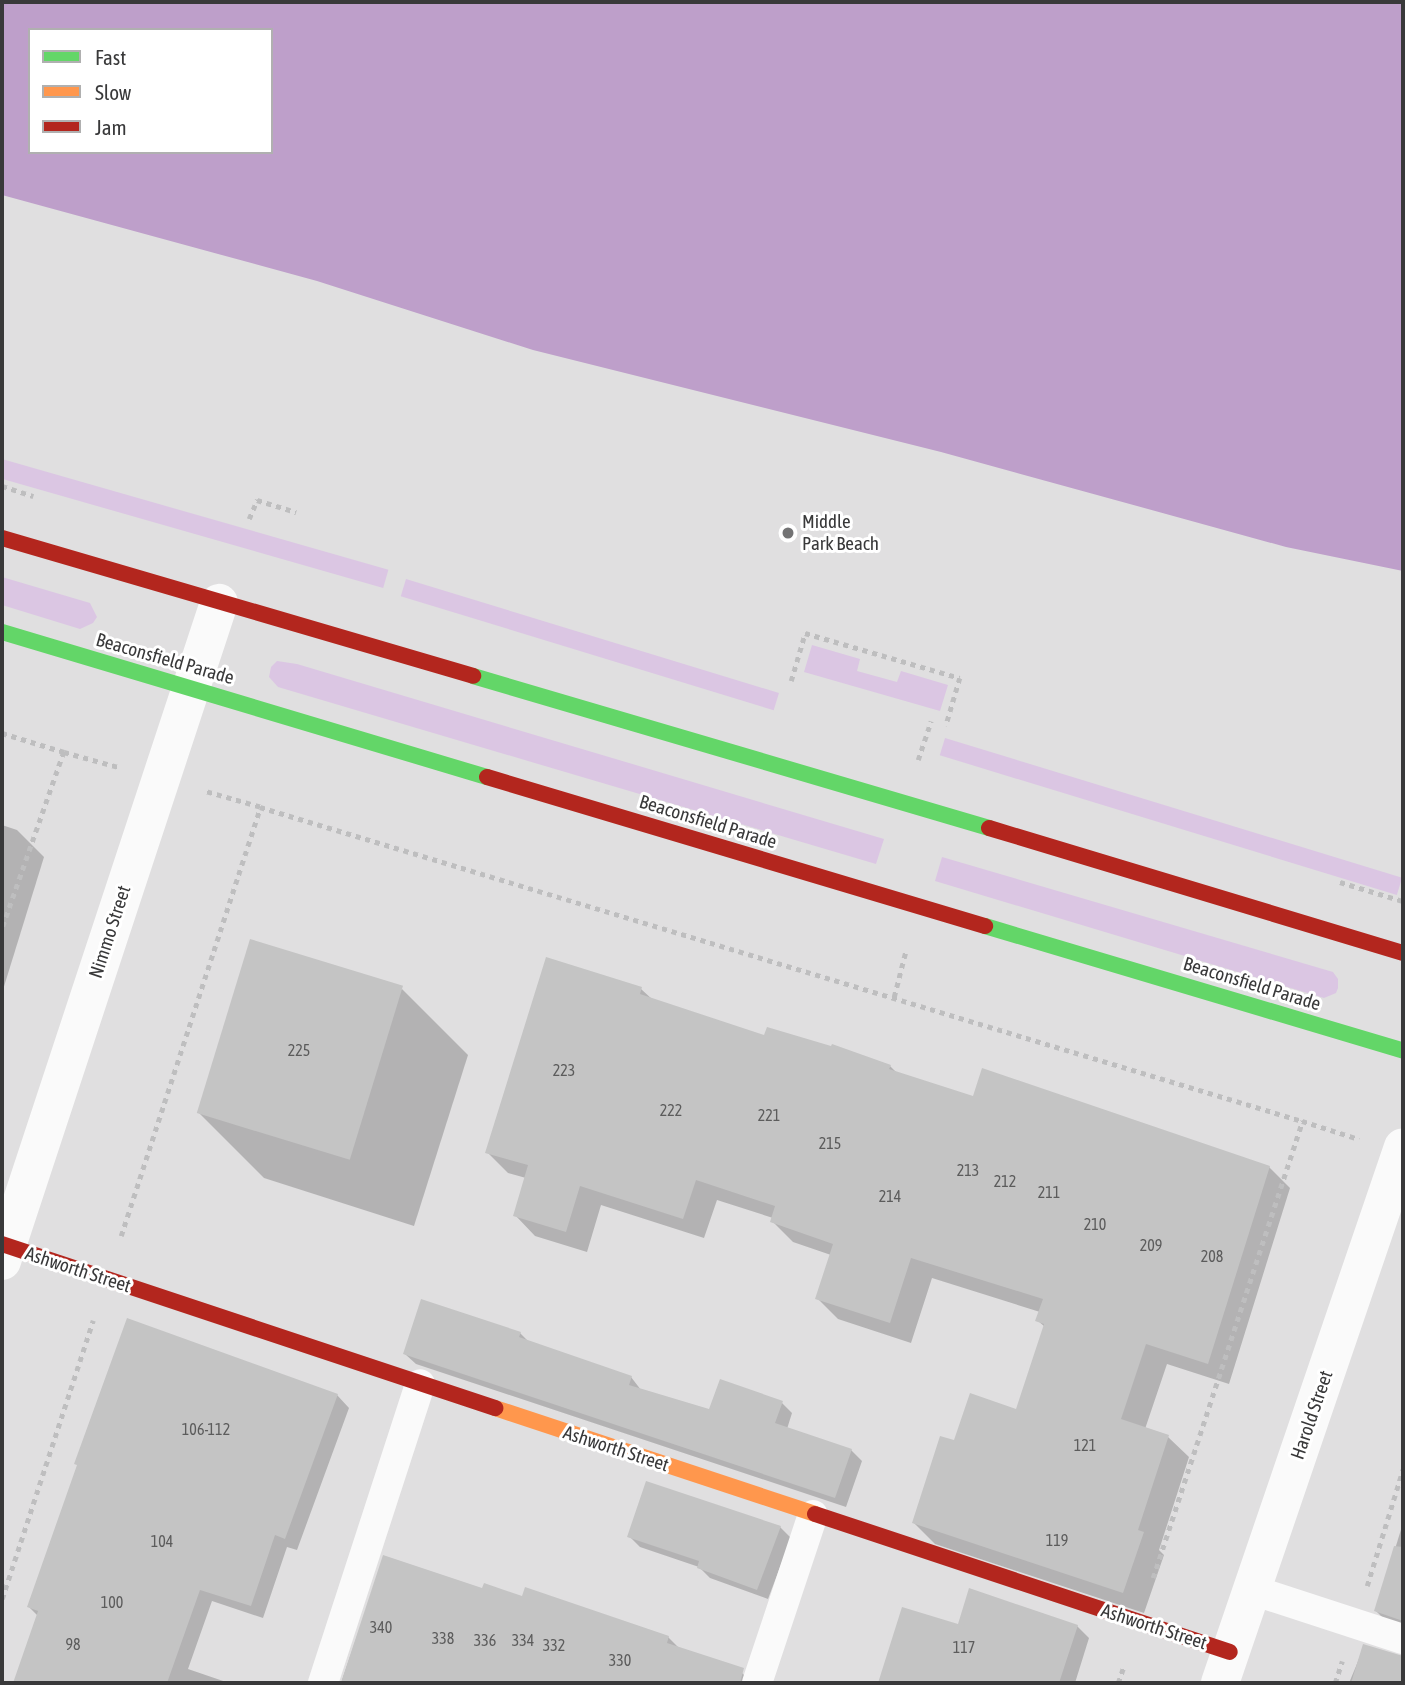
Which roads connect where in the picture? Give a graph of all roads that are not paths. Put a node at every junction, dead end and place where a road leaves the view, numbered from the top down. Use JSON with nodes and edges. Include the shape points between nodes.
{"nodes":[{"id":1,"x":2,"y":538,"type":"edge"},
{"id":2,"x":219,"y":603,"type":"junction"},
{"id":3,"x":2,"y":632,"type":"edge"},
{"id":4,"x":192,"y":688,"type":"junction"},
{"id":5,"x":1403,"y":953,"type":"edge"},
{"id":6,"x":1403,"y":1051,"type":"edge"},
{"id":7,"x":1402,"y":1150,"type":"edge"},
{"id":8,"x":3,"y":1250,"type":"edge"},
{"id":9,"x":421,"y":1384,"type":"junction"},
{"id":10,"x":813,"y":1515,"type":"junction"},
{"id":11,"x":1252,"y":1590,"type":"junction"},
{"id":12,"x":1403,"y":1639,"type":"edge"},
{"id":13,"x":1225,"y":1668,"type":"edge"},
{"id":14,"x":323,"y":1683,"type":"edge"},
{"id":15,"x":757,"y":1683,"type":"edge"}],
"edges":[{"from":1,"to":2,"type":"main road"},
{"from":2,"to":4,"type":"street","name":"Nimmo Street"},
{"from":2,"to":5,"type":"main road"},
{"from":3,"to":4,"type":"main road","name":"Beaconsfield Parade"},
{"from":4,"to":6,"type":"main road","name":"Beaconsfield Parade"},
{"from":4,"to":8,"type":"street","name":"Nimmo Street"},
{"from":7,"to":11,"type":"street","name":"Harold Street"},
{"from":8,"to":9,"type":"main road","name":"Ashworth Street","via":[[107,1279]]},
{"from":9,"to":10,"type":"main road","name":"Ashworth Street"},
{"from":9,"to":14,"type":"lane"},
{"from":10,"to":13,"type":"main road","name":"Ashworth Street","via":[[1139,1622]]},
{"from":10,"to":15,"type":"lane"},
{"from":11,"to":12,"type":"lane"},
{"from":11,"to":13,"type":"street","name":"Harold Street"}]}
